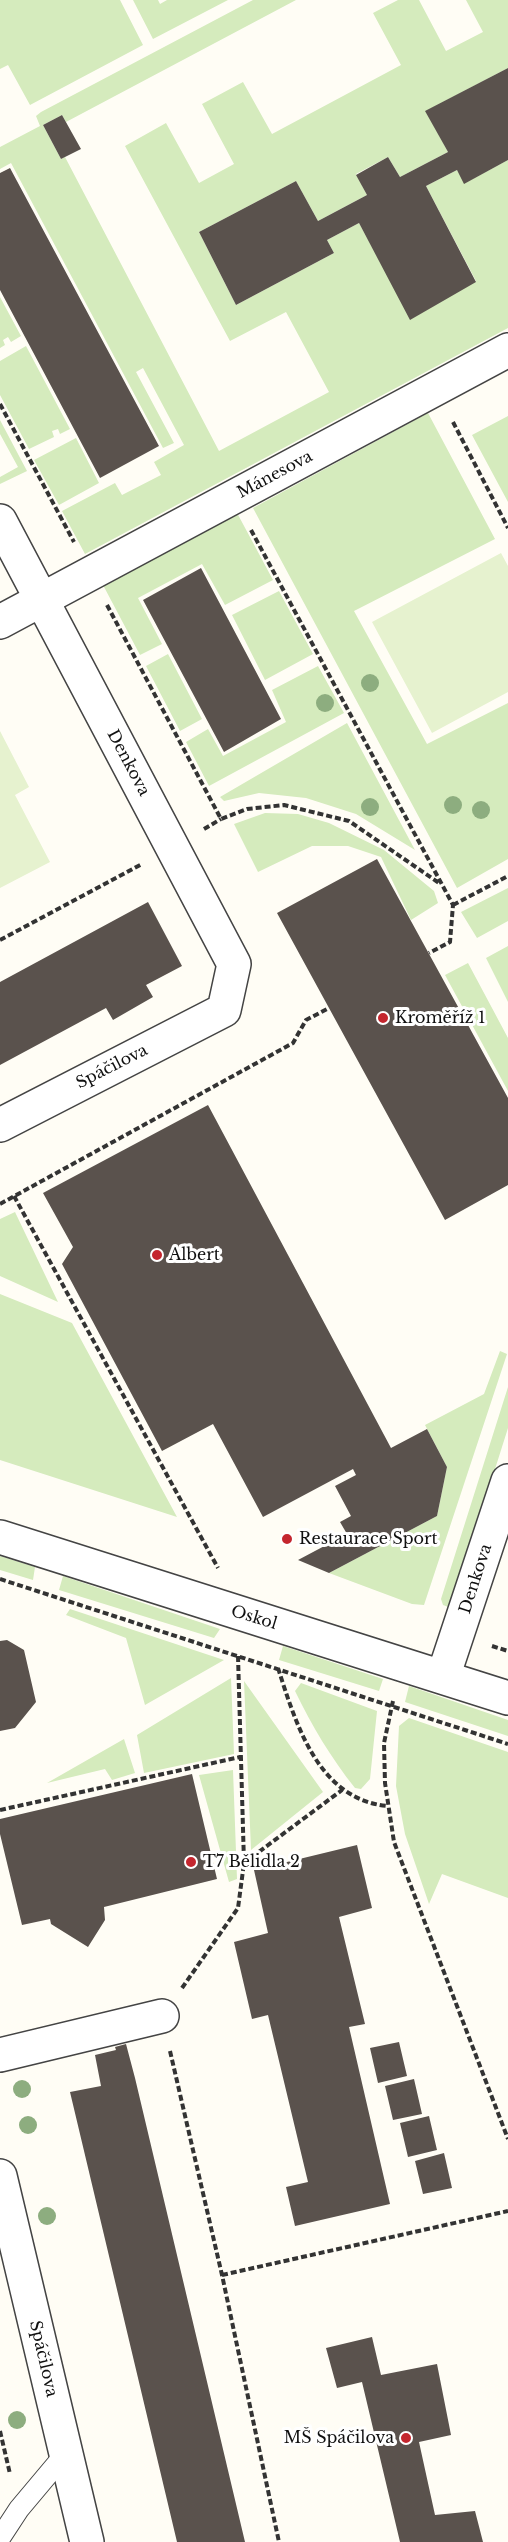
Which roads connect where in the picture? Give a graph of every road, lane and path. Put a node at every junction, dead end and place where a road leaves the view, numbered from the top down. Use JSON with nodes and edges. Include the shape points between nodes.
{"nodes":[{"id":1,"x":508,"y":350,"type":"edge"},
{"id":2,"x":436,"y":388,"type":"junction"},
{"id":3,"x":0,"y":404,"type":"edge"},
{"id":4,"x":234,"y":497,"type":"junction"},
{"id":5,"x":0,"y":521,"type":"edge"},
{"id":6,"x":508,"y":528,"type":"edge"},
{"id":7,"x":78,"y":551,"type":"dead end"},
{"id":8,"x":104,"y":599,"type":"dead end"},
{"id":9,"x":42,"y":600,"type":"junction"},
{"id":10,"x":0,"y":622,"type":"edge"},
{"id":11,"x":152,"y":859,"type":"dead end"},
{"id":12,"x":508,"y":876,"type":"edge"},
{"id":13,"x":440,"y":884,"type":"junction"},
{"id":14,"x":453,"y":905,"type":"junction"},
{"id":15,"x":0,"y":940,"type":"edge"},
{"id":16,"x":429,"y":953,"type":"dead end"},
{"id":17,"x":329,"y":1008,"type":"dead end"},
{"id":18,"x":224,"y":1010,"type":"joint"},
{"id":19,"x":0,"y":1125,"type":"edge"},
{"id":20,"x":14,"y":1196,"type":"junction"},
{"id":21,"x":0,"y":1204,"type":"edge"},
{"id":22,"x":508,"y":1481,"type":"edge"},
{"id":23,"x":0,"y":1537,"type":"edge"},
{"id":24,"x":221,"y":1574,"type":"dead end"},
{"id":25,"x":0,"y":1579,"type":"edge"},
{"id":26,"x":238,"y":1656,"type":"junction"},
{"id":27,"x":400,"y":1664,"type":"junction"},
{"id":28,"x":278,"y":1668,"type":"junction"},
{"id":29,"x":443,"y":1677,"type":"junction"},
{"id":30,"x":508,"y":1698,"type":"edge"},
{"id":31,"x":392,"y":1706,"type":"junction"},
{"id":32,"x":508,"y":1744,"type":"edge"},
{"id":33,"x":240,"y":1757,"type":"junction"},
{"id":34,"x":342,"y":1790,"type":"junction"},
{"id":35,"x":387,"y":1806,"type":"junction"},
{"id":36,"x":0,"y":1810,"type":"edge"},
{"id":37,"x":244,"y":1863,"type":"junction"},
{"id":38,"x":162,"y":2016,"type":"junction"},
{"id":39,"x":0,"y":2055,"type":"edge"},
{"id":40,"x":508,"y":2139,"type":"edge"},
{"id":41,"x":0,"y":2175,"type":"edge"},
{"id":42,"x":508,"y":2211,"type":"edge"},
{"id":43,"x":222,"y":2275,"type":"junction"},
{"id":44,"x":66,"y":2453,"type":"junction"},
{"id":45,"x":0,"y":2538,"type":"edge"},
{"id":46,"x":87,"y":2542,"type":"edge"},
{"id":47,"x":279,"y":2542,"type":"edge"}],
"edges":[{"from":1,"to":2,"type":"street","name":"Mánesova"},
{"from":2,"to":4,"type":"street","name":"Mánesova"},
{"from":2,"to":6,"type":"path"},
{"from":3,"to":7,"type":"path"},
{"from":4,"to":9,"type":"street","name":"Mánesova"},
{"from":4,"to":13,"type":"path"},
{"from":5,"to":9,"type":"street","name":"Denkova"},
{"from":8,"to":13,"type":"path","via":[[221,819],[247,809],[284,805],[349,820]]},
{"from":9,"to":10,"type":"street"},
{"from":9,"to":18,"type":"street","name":"Denkova","via":[[234,964]]},
{"from":11,"to":15,"type":"path"},
{"from":12,"to":14,"type":"path"},
{"from":13,"to":14,"type":"path"},
{"from":14,"to":16,"type":"path","via":[[450,942]]},
{"from":17,"to":20,"type":"path","via":[[306,1020],[293,1043]]},
{"from":18,"to":19,"type":"street","name":"Spáčilova"},
{"from":20,"to":21,"type":"path"},
{"from":20,"to":24,"type":"path"},
{"from":22,"to":29,"type":"street","name":"Denkova"},
{"from":23,"to":27,"type":"street","name":"Oskol"},
{"from":25,"to":26,"type":"path"},
{"from":26,"to":28,"type":"path"},
{"from":26,"to":33,"type":"path"},
{"from":27,"to":29,"type":"street","name":"Oskol"},
{"from":27,"to":31,"type":"path"},
{"from":28,"to":31,"type":"path"},
{"from":28,"to":34,"type":"path","via":[[306,1744]]},
{"from":29,"to":30,"type":"street","name":"Oskol"},
{"from":31,"to":32,"type":"path"},
{"from":31,"to":35,"type":"path","via":[[384,1743]]},
{"from":33,"to":36,"type":"path"},
{"from":33,"to":37,"type":"path"},
{"from":34,"to":35,"type":"path","via":[[370,1804]]},
{"from":34,"to":37,"type":"path"},
{"from":35,"to":40,"type":"path","via":[[394,1842]]},
{"from":37,"to":38,"type":"path","via":[[237,1908]]},
{"from":38,"to":39,"type":"street"},
{"from":38,"to":43,"type":"path"},
{"from":41,"to":44,"type":"street","name":"Spáčilova"},
{"from":42,"to":43,"type":"path"},
{"from":43,"to":47,"type":"path"},
{"from":44,"to":45,"type":"lane"},
{"from":44,"to":46,"type":"street","name":"Spáčilova"}]}
